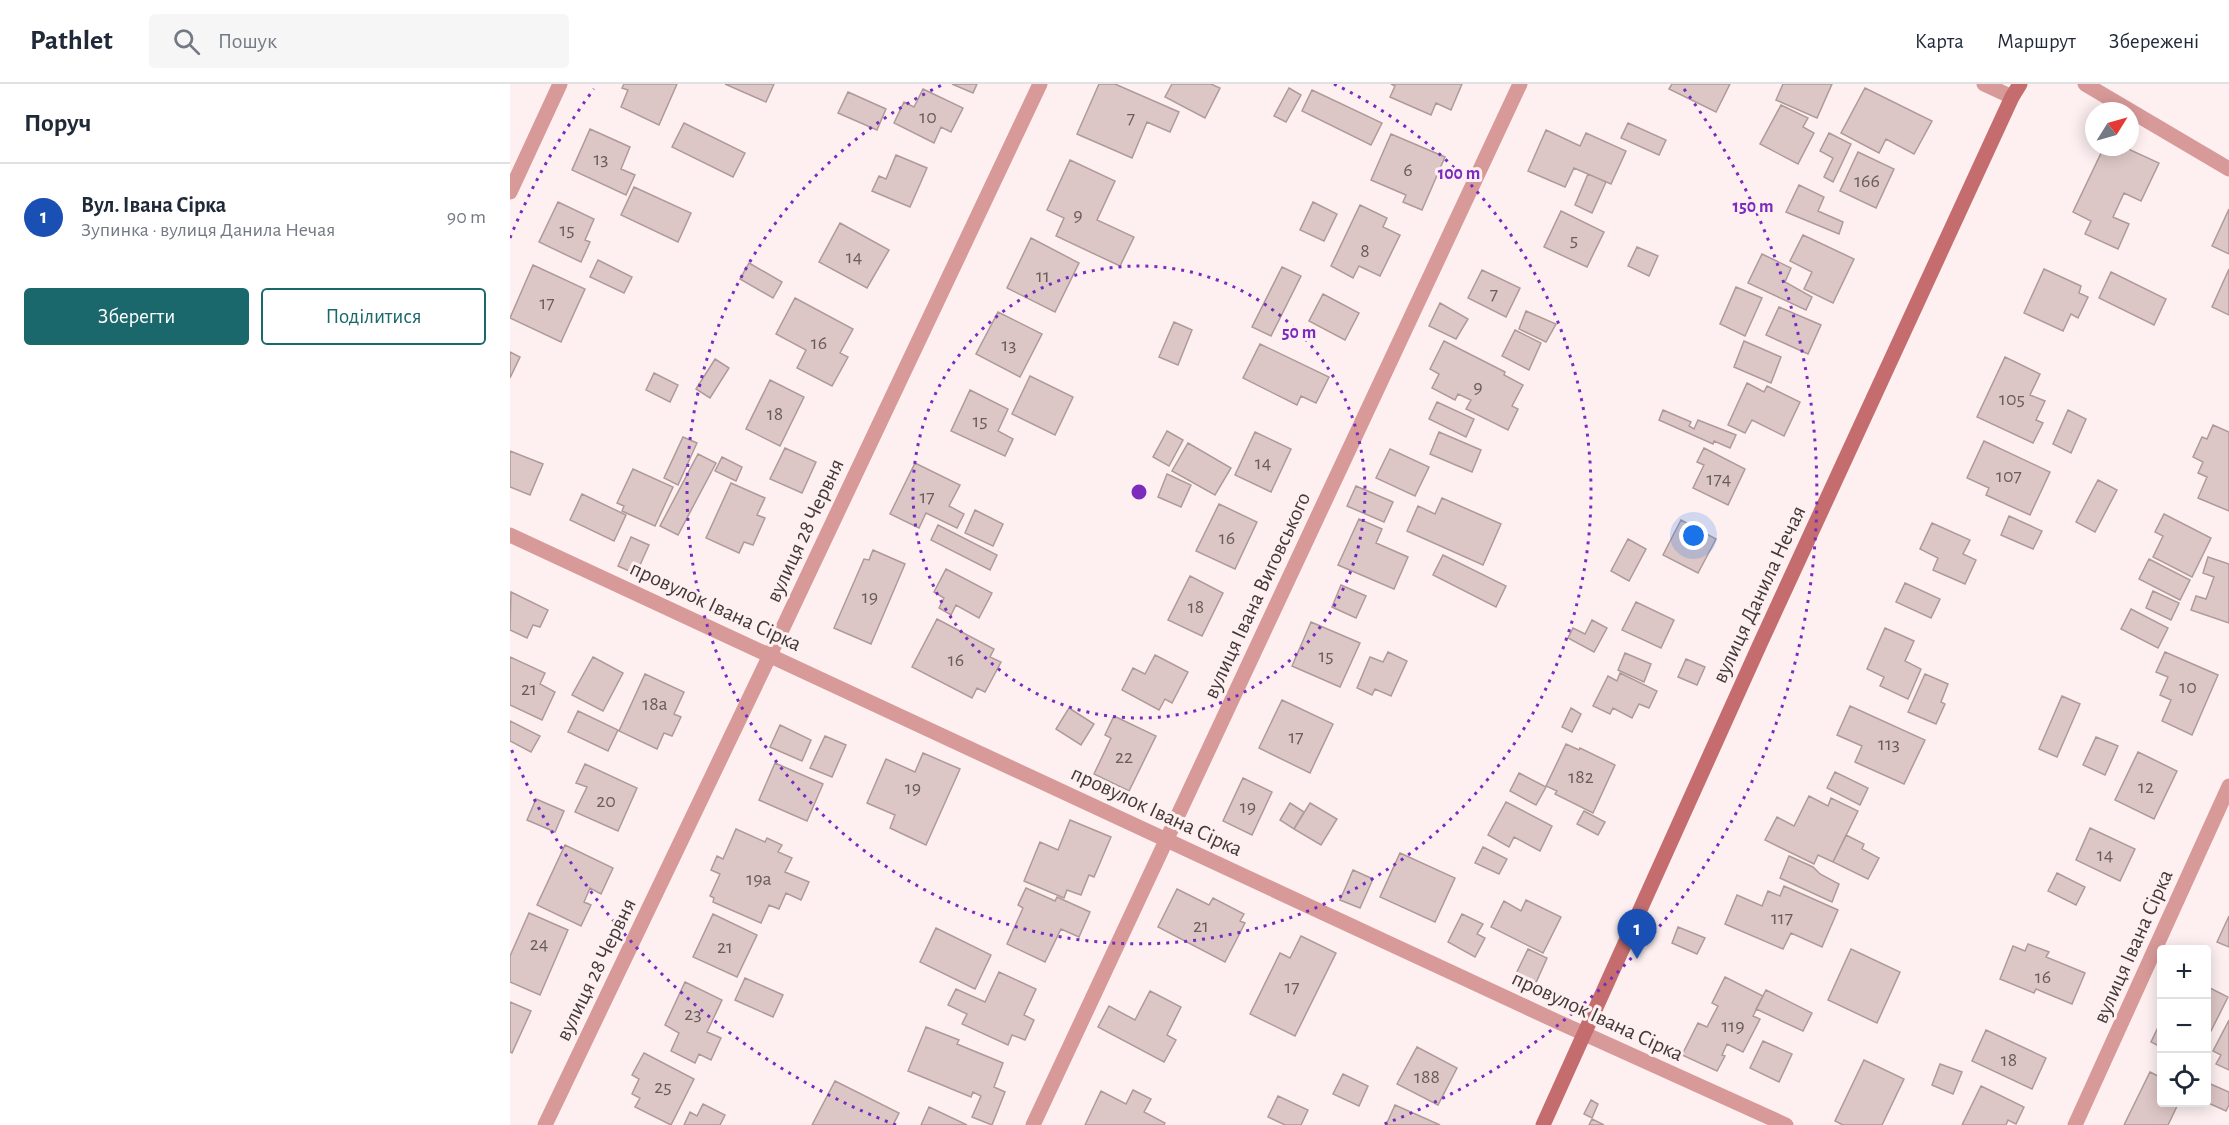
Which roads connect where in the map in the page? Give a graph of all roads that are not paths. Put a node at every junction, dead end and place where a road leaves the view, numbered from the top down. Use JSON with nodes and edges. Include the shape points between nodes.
{"nodes":[{"id":1,"x":560,"y":84,"type":"edge"},
{"id":2,"x":1040,"y":84,"type":"edge"},
{"id":3,"x":1520,"y":84,"type":"edge"},
{"id":4,"x":1984,"y":84,"type":"edge"},
{"id":5,"x":2085,"y":84,"type":"edge"},
{"id":6,"x":2016,"y":91,"type":"edge"},
{"id":7,"x":2229,"y":169,"type":"edge"},
{"id":8,"x":510,"y":192,"type":"edge"},
{"id":9,"x":510,"y":535,"type":"edge"},
{"id":10,"x":770,"y":655,"type":"junction"},
{"id":11,"x":2229,"y":786,"type":"edge"},
{"id":12,"x":1166,"y":839,"type":"junction"},
{"id":13,"x":1584,"y":1034,"type":"junction"},
{"id":14,"x":545,"y":1125,"type":"edge"},
{"id":15,"x":1032,"y":1125,"type":"edge"},
{"id":16,"x":1543,"y":1125,"type":"edge"},
{"id":17,"x":1786,"y":1125,"type":"edge"},
{"id":18,"x":2075,"y":1125,"type":"edge"}],
"edges":[{"from":1,"to":8,"type":"street"},
{"from":2,"to":10,"type":"street","name":"вулиця 28 Червня"},
{"from":3,"to":12,"type":"street","name":"вулиця Івана Виговського"},
{"from":4,"to":6,"type":"street"},
{"from":5,"to":7,"type":"street"},
{"from":6,"to":13,"type":"main road","name":"вулиця Данила Нечая"},
{"from":9,"to":10,"type":"street","name":"провулок Івана Сірка"},
{"from":10,"to":12,"type":"street","name":"провулок Івана Сірка"},
{"from":10,"to":14,"type":"street","name":"вулиця 28 Червня"},
{"from":11,"to":18,"type":"street","name":"вулиця Івана Сірка"},
{"from":12,"to":13,"type":"street","name":"провулок Івана Сірка"},
{"from":12,"to":15,"type":"street","name":"вулиця Івана Виговського"},
{"from":13,"to":16,"type":"main road","name":"вулиця Данила Нечая"},
{"from":13,"to":17,"type":"street","name":"провулок Івана Сірка"}]}
